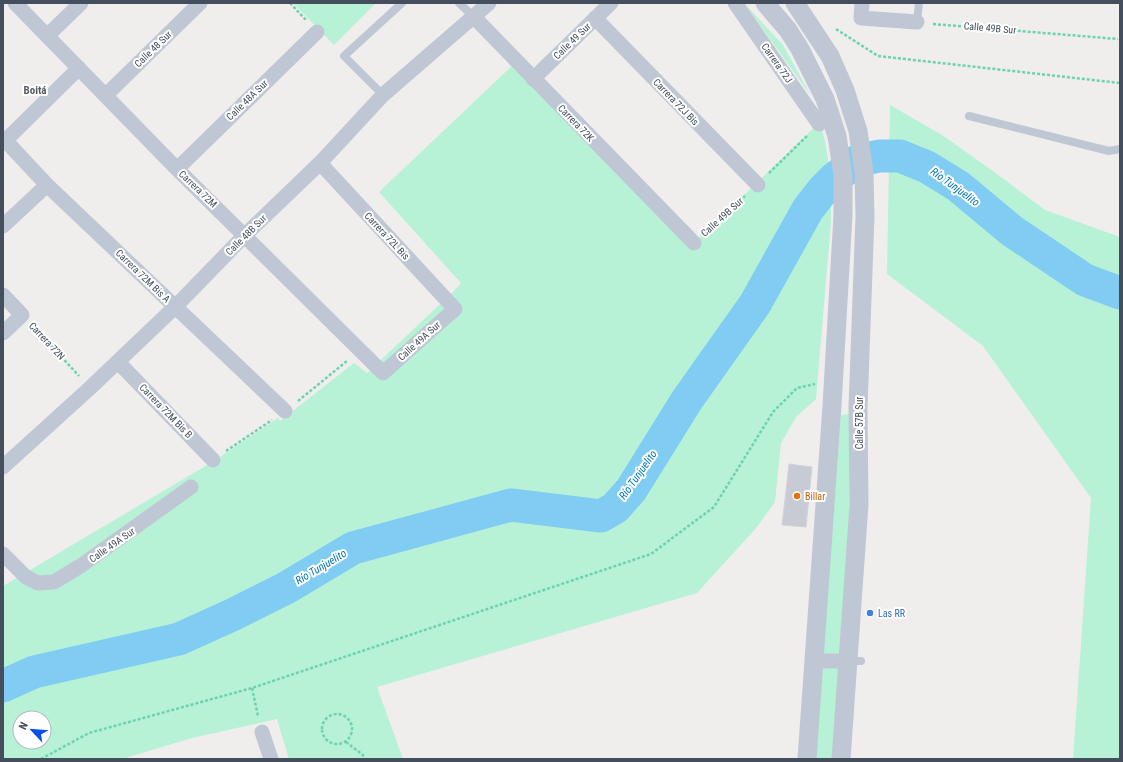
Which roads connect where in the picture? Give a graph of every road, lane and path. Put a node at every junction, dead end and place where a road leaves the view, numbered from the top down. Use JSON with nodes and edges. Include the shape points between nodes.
{"nodes":[{"id":1,"x":15,"y":3,"type":"edge"},
{"id":2,"x":81,"y":3,"type":"edge"},
{"id":3,"x":200,"y":3,"type":"edge"},
{"id":4,"x":402,"y":3,"type":"edge"},
{"id":5,"x":459,"y":3,"type":"edge"},
{"id":6,"x":489,"y":3,"type":"edge"},
{"id":7,"x":611,"y":3,"type":"edge"},
{"id":8,"x":735,"y":3,"type":"edge"},
{"id":9,"x":765,"y":3,"type":"edge"},
{"id":10,"x":795,"y":3,"type":"edge"},
{"id":11,"x":919,"y":3,"type":"edge"},
{"id":12,"x":862,"y":10,"type":"edge"},
{"id":13,"x":474,"y":17,"type":"junction"},
{"id":14,"x":595,"y":18,"type":"junction"},
{"id":15,"x":917,"y":22,"type":"junction"},
{"id":16,"x":834,"y":28,"type":"dead end"},
{"id":17,"x":316,"y":32,"type":"dead end"},
{"id":18,"x":47,"y":36,"type":"junction"},
{"id":19,"x":1118,"y":39,"type":"dead end"},
{"id":20,"x":79,"y":68,"type":"junction"},
{"id":21,"x":533,"y":79,"type":"junction"},
{"id":22,"x":1120,"y":83,"type":"edge"},
{"id":23,"x":106,"y":95,"type":"junction"},
{"id":24,"x":383,"y":95,"type":"junction"},
{"id":25,"x":969,"y":116,"type":"dead end"},
{"id":26,"x":819,"y":124,"type":"joint"},
{"id":27,"x":4,"y":140,"type":"edge"},
{"id":28,"x":1120,"y":149,"type":"edge"},
{"id":29,"x":320,"y":163,"type":"junction"},
{"id":30,"x":177,"y":169,"type":"junction"},
{"id":31,"x":47,"y":184,"type":"junction"},
{"id":32,"x":758,"y":185,"type":"junction"},
{"id":33,"x":3,"y":226,"type":"edge"},
{"id":34,"x":245,"y":235,"type":"junction"},
{"id":35,"x":694,"y":242,"type":"joint"},
{"id":36,"x":3,"y":295,"type":"edge"},
{"id":37,"x":175,"y":307,"type":"junction"},
{"id":38,"x":455,"y":309,"type":"joint"},
{"id":39,"x":22,"y":315,"type":"junction"},
{"id":40,"x":3,"y":334,"type":"edge"},
{"id":41,"x":360,"y":350,"type":"junction"},
{"id":42,"x":118,"y":362,"type":"junction"},
{"id":43,"x":383,"y":373,"type":"joint"},
{"id":44,"x":833,"y":381,"type":"junction"},
{"id":45,"x":90,"y":388,"type":"junction"},
{"id":46,"x":285,"y":411,"type":"junction"},
{"id":47,"x":213,"y":460,"type":"joint"},
{"id":48,"x":3,"y":468,"type":"edge"},
{"id":49,"x":191,"y":487,"type":"dead end"},
{"id":50,"x":3,"y":554,"type":"edge"},
{"id":51,"x":814,"y":661,"type":"junction"},
{"id":52,"x":854,"y":661,"type":"junction"},
{"id":53,"x":252,"y":688,"type":"junction"},
{"id":54,"x":262,"y":732,"type":"joint"},
{"id":55,"x":346,"y":742,"type":"junction"},
{"id":56,"x":41,"y":759,"type":"edge"},
{"id":57,"x":271,"y":759,"type":"edge"},
{"id":58,"x":364,"y":759,"type":"edge"},
{"id":59,"x":807,"y":759,"type":"edge"},
{"id":60,"x":841,"y":759,"type":"edge"}],
"edges":[{"from":1,"to":18,"type":"street","name":"Carrera 72M"},
{"from":2,"to":18,"type":"street"},
{"from":3,"to":23,"type":"street","name":"Calle 48 Sur"},
{"from":4,"to":24,"type":"lane","via":[[344,56]]},
{"from":5,"to":13,"type":"lane","name":"Carrera 72K"},
{"from":6,"to":13,"type":"street","name":"Calle 48B Sur"},
{"from":7,"to":14,"type":"street","name":"Calle 49 Sur"},
{"from":8,"to":26,"type":"street","name":"Carrera 72J"},
{"from":9,"to":44,"type":"street","via":[[800,49],[825,99],[837,136],[843,175],[843,215]]},
{"from":10,"to":52,"type":"street","name":"Calle 57B Sur","via":[[830,56],[845,90],[859,138],[864,173]]},
{"from":11,"to":15,"type":"lane"},
{"from":12,"to":15,"type":"street"},
{"from":13,"to":21,"type":"street","name":"Carrera 72K"},
{"from":13,"to":24,"type":"street","name":"Calle 48B Sur"},
{"from":14,"to":21,"type":"street","name":"Calle 49 Sur"},
{"from":14,"to":32,"type":"street","name":"Carrera 72J Bis"},
{"from":15,"to":19,"type":"path","name":"Calle 49B Sur"},
{"from":16,"to":22,"type":"path","via":[[878,56]]},
{"from":17,"to":30,"type":"street","name":"Calle 48A Sur"},
{"from":18,"to":20,"type":"street","name":"Carrera 72M"},
{"from":20,"to":23,"type":"street","name":"Carrera 72M"},
{"from":20,"to":27,"type":"street"},
{"from":21,"to":35,"type":"street","name":"Carrera 72K"},
{"from":23,"to":30,"type":"street","name":"Carrera 72M"},
{"from":24,"to":29,"type":"street","name":"Calle 48B Sur"},
{"from":25,"to":28,"type":"lane","via":[[1109,151]]},
{"from":26,"to":32,"type":"path","name":"Calle 49B Sur"},
{"from":27,"to":31,"type":"street","name":"Carrera 72M Bis A"},
{"from":29,"to":34,"type":"street","name":"Calle 48B Sur"},
{"from":29,"to":38,"type":"street","name":"Carrera 72L Bis"},
{"from":30,"to":34,"type":"street","name":"Carrera 72M"},
{"from":31,"to":33,"type":"street"},
{"from":31,"to":37,"type":"street","name":"Carrera 72M Bis A"},
{"from":32,"to":35,"type":"path","name":"Calle 49B Sur"},
{"from":34,"to":37,"type":"street","name":"Calle 48B Sur"},
{"from":34,"to":41,"type":"street","name":"Carrera 72M"},
{"from":36,"to":39,"type":"street","name":"Carrera 72N"},
{"from":37,"to":42,"type":"street","name":"Calle 48B Sur"},
{"from":37,"to":46,"type":"street","name":"Carrera 72M Bis A"},
{"from":38,"to":43,"type":"street","name":"Calle 49A Sur"},
{"from":39,"to":40,"type":"street"},
{"from":39,"to":45,"type":"path","name":"Carrera 72N"},
{"from":41,"to":43,"type":"street","name":"Carrera 72M"},
{"from":41,"to":46,"type":"path"},
{"from":42,"to":45,"type":"street","name":"Calle 48B Sur"},
{"from":42,"to":47,"type":"street","name":"Carrera 72M Bis B"},
{"from":44,"to":51,"type":"street"},
{"from":44,"to":53,"type":"path","via":[[796,388],[774,412],[714,507],[651,554]]},
{"from":45,"to":48,"type":"street","name":"Calle 48B Sur"},
{"from":46,"to":47,"type":"path"},
{"from":49,"to":50,"type":"street","name":"Calle 49A Sur","via":[[107,548],[54,582],[38,584],[26,577]]},
{"from":51,"to":52,"type":"street"},
{"from":51,"to":59,"type":"street"},
{"from":52,"to":60,"type":"street","name":"Calle 57B Sur"},
{"from":53,"to":54,"type":"path"},
{"from":53,"to":56,"type":"path","via":[[89,733]]},
{"from":54,"to":57,"type":"street"},
{"from":55,"to":55,"type":"path","via":[[331,743],[324,736],[322,727],[326,718],[336,714],[345,716],[352,724],[352,734]]},
{"from":55,"to":58,"type":"path","via":[[364,755]]}]}
